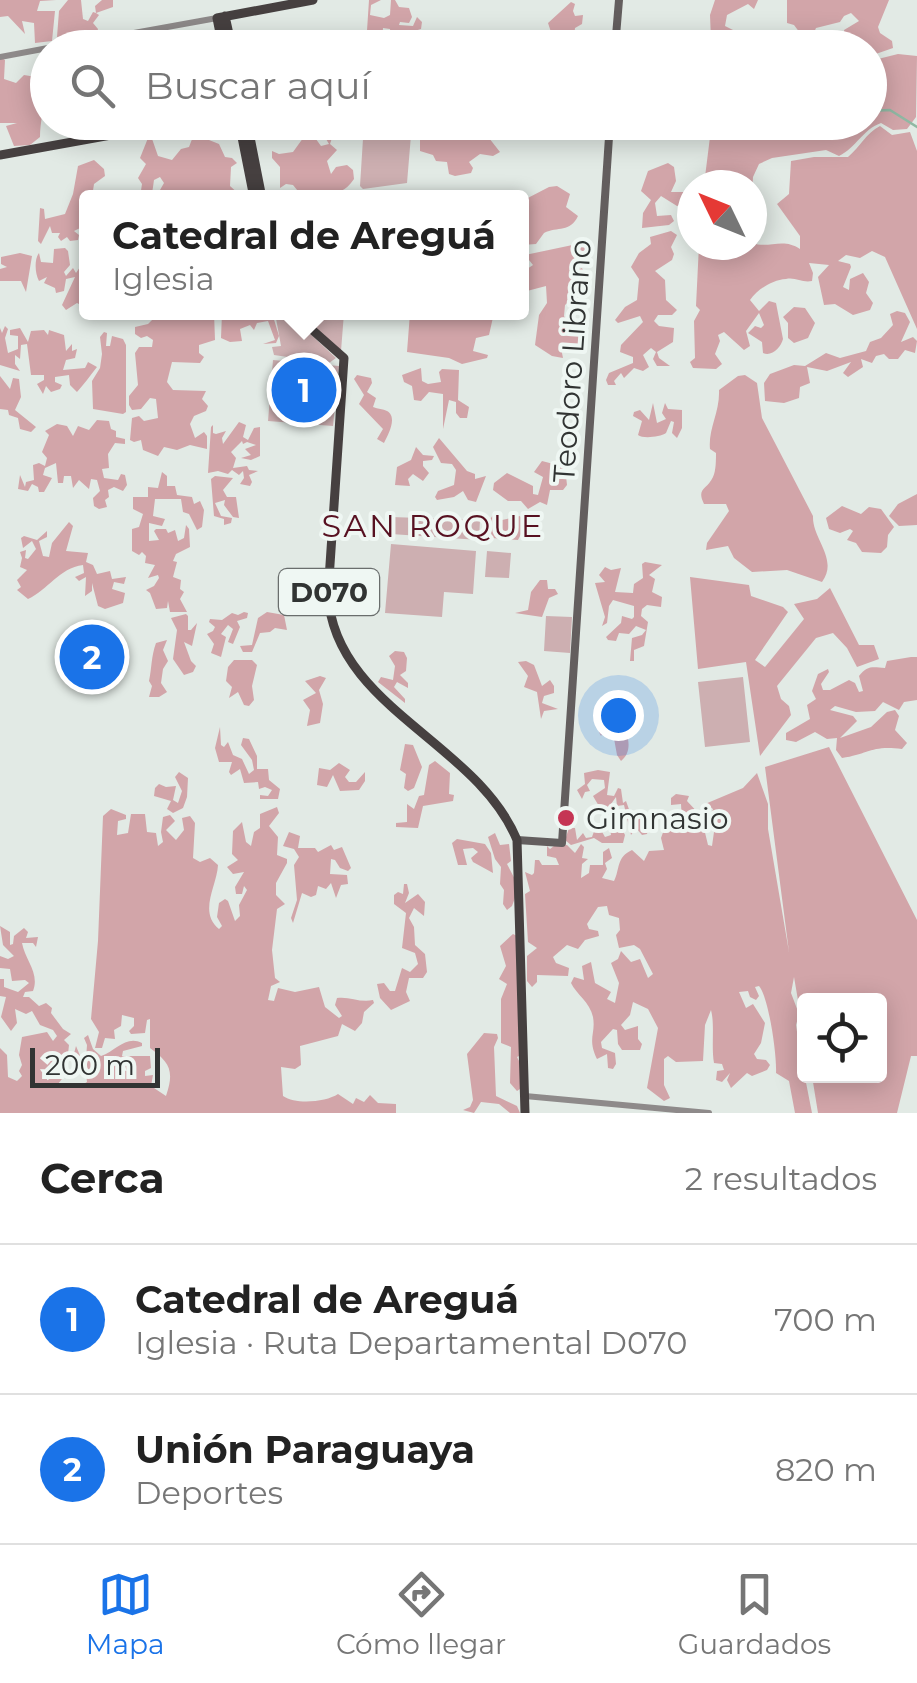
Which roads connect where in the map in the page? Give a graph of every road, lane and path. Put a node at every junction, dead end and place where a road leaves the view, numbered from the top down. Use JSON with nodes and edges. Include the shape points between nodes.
{"nodes":[{"id":1,"x":313,"y":0,"type":"edge"},
{"id":2,"x":618,"y":0,"type":"edge"},
{"id":3,"x":221,"y":17,"type":"junction"},
{"id":4,"x":149,"y":30,"type":"edge"},
{"id":5,"x":222,"y":30,"type":"edge"},
{"id":6,"x":226,"y":30,"type":"edge"},
{"id":7,"x":616,"y":30,"type":"edge"},
{"id":8,"x":30,"y":52,"type":"edge"},
{"id":9,"x":0,"y":57,"type":"edge"},
{"id":10,"x":83,"y":140,"type":"edge"},
{"id":11,"x":243,"y":140,"type":"edge"},
{"id":12,"x":251,"y":140,"type":"edge"},
{"id":13,"x":609,"y":140,"type":"edge"},
{"id":14,"x":0,"y":155,"type":"edge"},
{"id":15,"x":252,"y":190,"type":"edge"},
{"id":16,"x":260,"y":190,"type":"edge"},
{"id":17,"x":301,"y":320,"type":"edge"},
{"id":18,"x":517,"y":840,"type":"junction"},
{"id":19,"x":525,"y":1096,"type":"junction"},
{"id":20,"x":526,"y":1113,"type":"edge"},
{"id":21,"x":709,"y":1113,"type":"edge"}],
"edges":[{"from":1,"to":3,"type":"main road"},
{"from":2,"to":7,"type":"main road"},
{"from":3,"to":4,"type":"street"},
{"from":3,"to":5,"type":"main road"},
{"from":3,"to":6,"type":"main road"},
{"from":8,"to":9,"type":"street"},
{"from":10,"to":14,"type":"main road"},
{"from":11,"to":15,"type":"main road"},
{"from":12,"to":16,"type":"main road"},
{"from":13,"to":18,"type":"main road","name":"Teodoro Librano","via":[[562,843]]},
{"from":17,"to":18,"type":"main road","number":"D070","via":[[344,358],[328,594],[338,643],[375,688],[488,790]]},
{"from":18,"to":19,"type":"main road","number":"D070"},
{"from":19,"to":20,"type":"main road","number":"D070"},
{"from":19,"to":21,"type":"street"}]}
